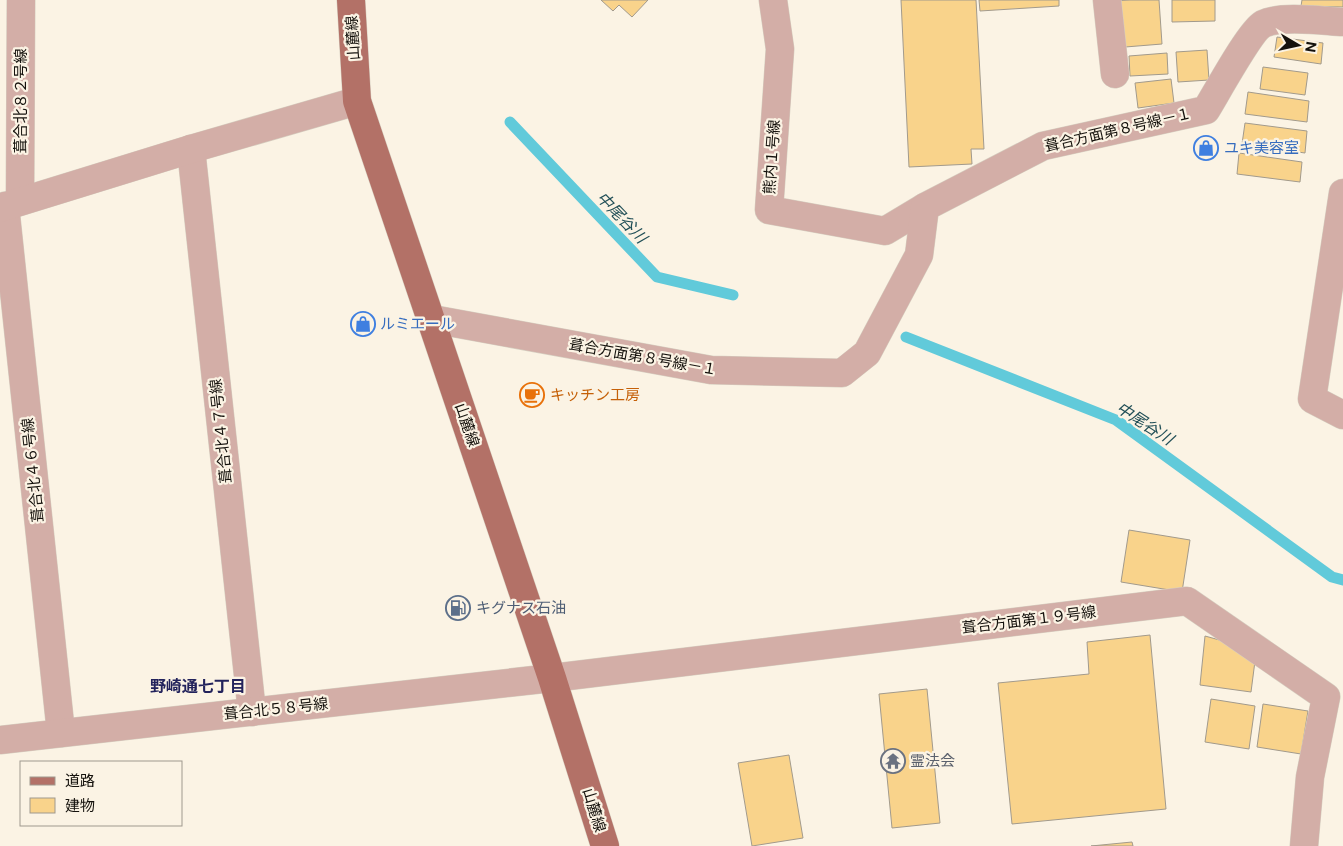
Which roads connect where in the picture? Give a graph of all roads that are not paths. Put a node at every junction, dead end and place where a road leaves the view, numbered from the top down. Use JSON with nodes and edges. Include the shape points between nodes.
{"nodes":[{"id":1,"x":21,"y":0,"type":"edge"},
{"id":2,"x":351,"y":0,"type":"edge"},
{"id":3,"x":774,"y":0,"type":"edge"},
{"id":4,"x":1107,"y":0,"type":"edge"},
{"id":5,"x":1343,"y":22,"type":"edge"},
{"id":6,"x":1115,"y":74,"type":"dead end"},
{"id":7,"x":357,"y":101,"type":"junction"},
{"id":8,"x":191,"y":149,"type":"junction"},
{"id":9,"x":1343,"y":193,"type":"edge"},
{"id":10,"x":9,"y":205,"type":"edge"},
{"id":11,"x":925,"y":207,"type":"junction"},
{"id":12,"x":432,"y":319,"type":"junction"},
{"id":13,"x":1343,"y":415,"type":"edge"},
{"id":14,"x":552,"y":678,"type":"junction"},
{"id":15,"x":1335,"y":692,"type":"edge"},
{"id":16,"x":252,"y":712,"type":"junction"},
{"id":17,"x":61,"y":733,"type":"junction"},
{"id":18,"x":0,"y":740,"type":"edge"},
{"id":19,"x":605,"y":846,"type":"edge"},
{"id":20,"x":1304,"y":846,"type":"edge"}],
"edges":[{"from":1,"to":10,"type":"street","name":"葺合北８２号線"},
{"from":2,"to":7,"type":"main road","name":"山麓線"},
{"from":3,"to":11,"type":"street","name":"熊内１号線","via":[[780,49],[769,210],[885,232]]},
{"from":4,"to":6,"type":"street"},
{"from":5,"to":11,"type":"street","name":"葺合方面第８号線－１","via":[[1286,19],[1263,24],[1251,36],[1206,110],[1043,146]]},
{"from":7,"to":8,"type":"street"},
{"from":7,"to":12,"type":"main road","name":"山麓線"},
{"from":8,"to":10,"type":"street"},
{"from":8,"to":16,"type":"street","name":"葺合北４７号線"},
{"from":9,"to":13,"type":"street","via":[[1312,399]]},
{"from":10,"to":17,"type":"street","name":"葺合北４６号線"},
{"from":11,"to":12,"type":"street","name":"葺合方面第８号線－１","via":[[918,255],[867,353],[842,373],[711,370]]},
{"from":12,"to":14,"type":"main road","name":"山麓線"},
{"from":14,"to":15,"type":"street","name":"葺合方面第１９号線","via":[[1187,601]]},
{"from":14,"to":16,"type":"street","name":"葺合北５８号線"},
{"from":14,"to":19,"type":"main road","name":"山麓線"},
{"from":15,"to":20,"type":"street","name":"葺合方面第１９号線","via":[[1310,778]]},
{"from":16,"to":17,"type":"street","name":"葺合北５８号線"},
{"from":17,"to":18,"type":"street","name":"葺合北５８号線"}]}
